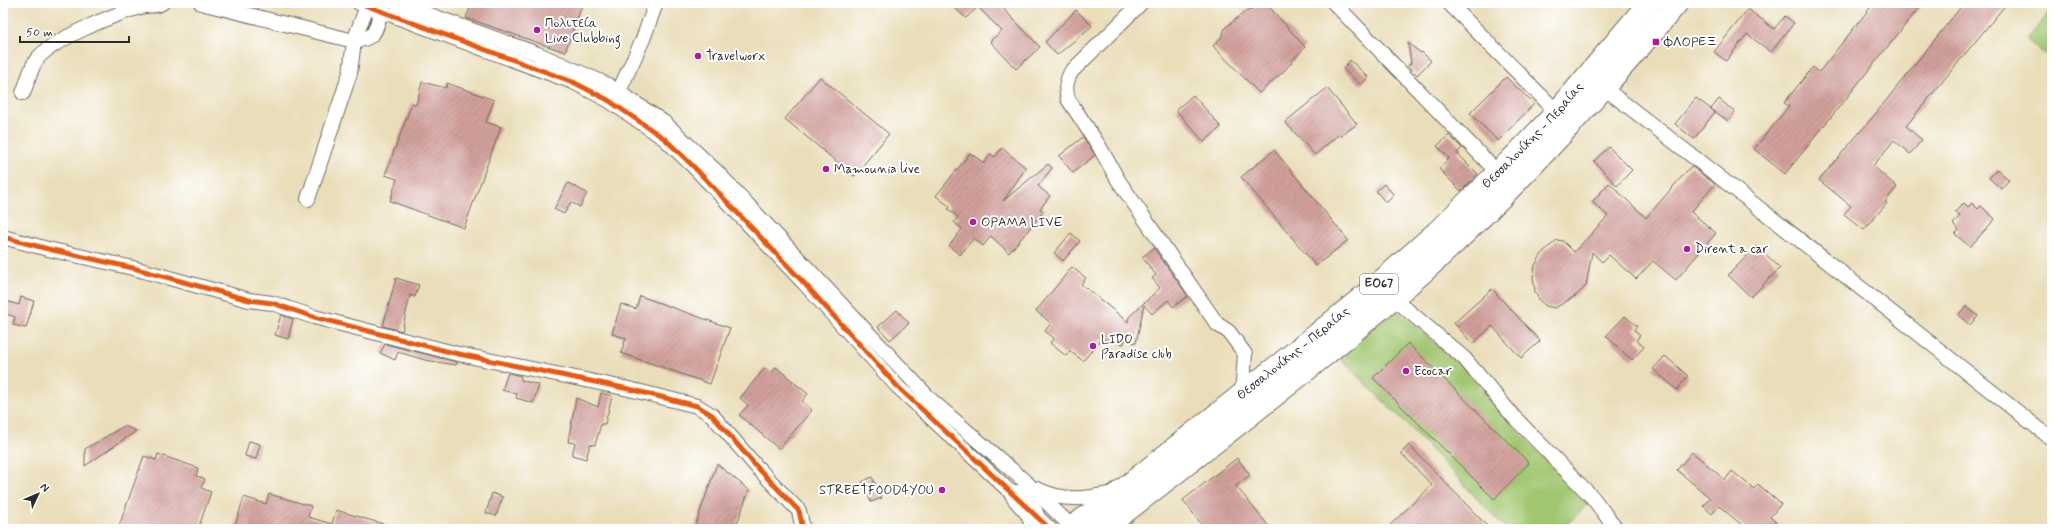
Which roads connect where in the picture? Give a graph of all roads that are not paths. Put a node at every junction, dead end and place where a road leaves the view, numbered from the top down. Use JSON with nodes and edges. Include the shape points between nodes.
{"nodes":[{"id":1,"x":162,"y":3,"type":"edge"},
{"id":2,"x":201,"y":3,"type":"edge"},
{"id":3,"x":397,"y":3,"type":"edge"},
{"id":4,"x":656,"y":3,"type":"edge"},
{"id":5,"x":1141,"y":3,"type":"edge"},
{"id":6,"x":1334,"y":3,"type":"edge"},
{"id":7,"x":1449,"y":3,"type":"edge"},
{"id":8,"x":1650,"y":3,"type":"edge"},
{"id":9,"x":1677,"y":3,"type":"edge"},
{"id":10,"x":363,"y":5,"type":"edge"},
{"id":11,"x":381,"y":11,"type":"junction"},
{"id":12,"x":354,"y":41,"type":"junction"},
{"id":13,"x":1604,"y":88,"type":"junction"},
{"id":14,"x":619,"y":91,"type":"junction"},
{"id":15,"x":23,"y":93,"type":"dead end"},
{"id":16,"x":1557,"y":112,"type":"junction"},
{"id":17,"x":1498,"y":173,"type":"junction"},
{"id":18,"x":308,"y":199,"type":"dead end"},
{"id":19,"x":3,"y":237,"type":"edge"},
{"id":20,"x":1392,"y":297,"type":"junction"},
{"id":21,"x":1242,"y":395,"type":"junction"},
{"id":22,"x":2052,"y":439,"type":"edge"},
{"id":23,"x":1022,"y":490,"type":"junction"},
{"id":24,"x":1120,"y":492,"type":"junction"},
{"id":25,"x":1072,"y":528,"type":"edge"},
{"id":26,"x":803,"y":529,"type":"edge"},
{"id":27,"x":1037,"y":529,"type":"edge"},
{"id":28,"x":1050,"y":529,"type":"edge"},
{"id":29,"x":1103,"y":529,"type":"edge"},
{"id":30,"x":1616,"y":529,"type":"edge"}],
"edges":[{"from":1,"to":15,"type":"street","via":[[157,6],[142,6],[58,42],[35,61]]},
{"from":2,"to":12,"type":"street"},
{"from":3,"to":14,"type":"street","via":[[538,54]]},
{"from":4,"to":14,"type":"street"},
{"from":5,"to":21,"type":"street","via":[[1075,67],[1066,82],[1065,90],[1068,99],[1125,191],[1217,324],[1229,332],[1245,354]]},
{"from":6,"to":17,"type":"street"},
{"from":7,"to":16,"type":"street"},
{"from":8,"to":16,"type":"main road","name":"Θεσσαλονίκης - Περαίας","number":"ΕΟ67"},
{"from":9,"to":13,"type":"main road","name":"Θεσσαλονίκης - Περαίας","number":"ΕΟ67"},
{"from":10,"to":11,"type":"street"},
{"from":10,"to":12,"type":"street"},
{"from":11,"to":12,"type":"street","via":[[375,32],[368,39]]},
{"from":11,"to":23,"type":"street","via":[[573,82],[608,100],[665,139],[804,283],[898,387]]},
{"from":12,"to":18,"type":"street","via":[[350,73]]},
{"from":13,"to":20,"type":"main road","name":"Θεσσαλονίκης - Περαίας","number":"ΕΟ67","via":[[1528,169],[1438,257]]},
{"from":13,"to":22,"type":"street","via":[[1725,180]]},
{"from":14,"to":23,"type":"street","via":[[665,123],[688,144],[931,400]]},
{"from":16,"to":17,"type":"main road","name":"Θεσσαλονίκης - Περαίας","number":"ΕΟ67"},
{"from":17,"to":21,"type":"main road","name":"Θεσσαλονίκης - Περαίας","number":"ΕΟ67","via":[[1376,287]]},
{"from":19,"to":26,"type":"street","via":[[48,250],[133,268],[242,298],[272,303],[454,353],[629,389],[697,406],[712,415],[799,511]]},
{"from":20,"to":29,"type":"main road","name":"Θεσσαλονίκης - Περαίας","number":"ΕΟ67"},
{"from":20,"to":30,"type":"street","via":[[1464,358],[1513,416],[1593,498]]},
{"from":21,"to":24,"type":"main road","name":"Θεσσαλονίκης - Περαίας","number":"ΕΟ67"},
{"from":23,"to":24,"type":"street","via":[[1062,499],[1087,499]]},
{"from":23,"to":25,"type":"street"},
{"from":23,"to":27,"type":"main road"},
{"from":23,"to":28,"type":"street"},
{"from":24,"to":25,"type":"main road","name":"Θεσσαλονίκης - Περαίας","number":"ΕΟ67"}]}
